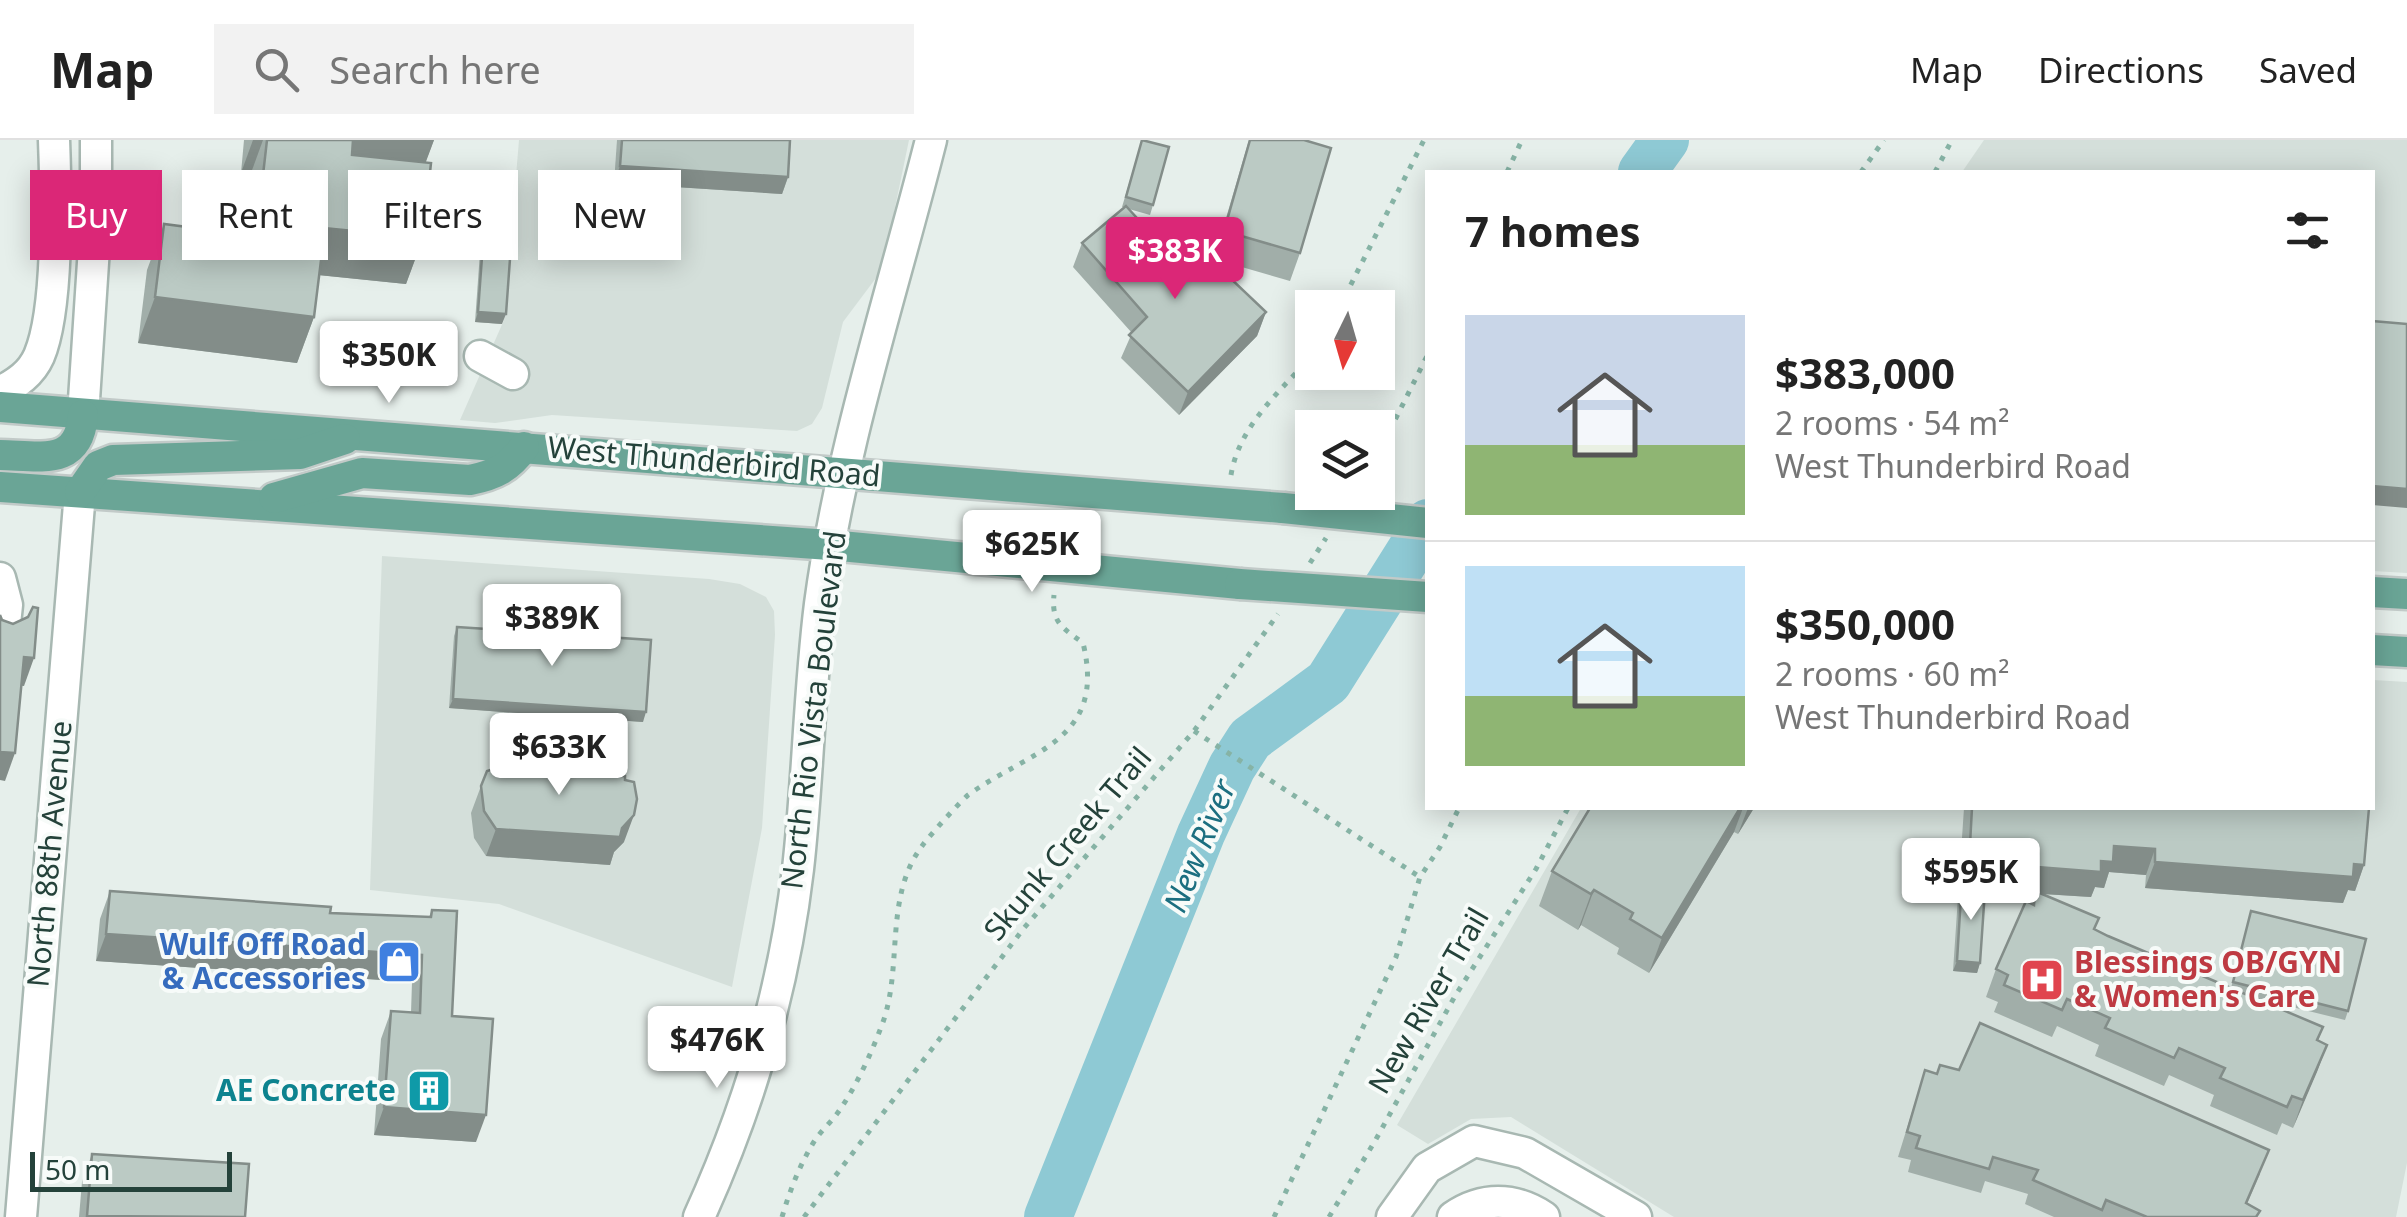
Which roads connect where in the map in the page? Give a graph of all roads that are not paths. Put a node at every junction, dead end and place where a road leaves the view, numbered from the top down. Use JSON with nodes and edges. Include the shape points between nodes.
{"nodes":[{"id":1,"x":54,"y":140,"type":"edge"},
{"id":2,"x":96,"y":140,"type":"edge"},
{"id":3,"x":930,"y":140,"type":"edge"},
{"id":4,"x":480,"y":356,"type":"dead end"},
{"id":5,"x":513,"y":374,"type":"dead end"},
{"id":6,"x":0,"y":392,"type":"edge"},
{"id":7,"x":0,"y":408,"type":"edge"},
{"id":8,"x":83,"y":415,"type":"junction"},
{"id":9,"x":360,"y":434,"type":"junction"},
{"id":10,"x":524,"y":446,"type":"junction"},
{"id":11,"x":0,"y":454,"type":"edge"},
{"id":12,"x":846,"y":472,"type":"junction"},
{"id":13,"x":0,"y":487,"type":"edge"},
{"id":14,"x":80,"y":492,"type":"junction"},
{"id":15,"x":252,"y":504,"type":"junction"},
{"id":16,"x":1425,"y":523,"type":"edge"},
{"id":17,"x":830,"y":545,"type":"junction"},
{"id":18,"x":0,"y":578,"type":"edge"},
{"id":19,"x":2375,"y":592,"type":"edge"},
{"id":20,"x":2407,"y":594,"type":"edge"},
{"id":21,"x":1425,"y":596,"type":"edge"},
{"id":22,"x":4,"y":633,"type":"edge"},
{"id":23,"x":2375,"y":650,"type":"edge"},
{"id":24,"x":2407,"y":652,"type":"edge"},
{"id":25,"x":21,"y":1217,"type":"edge"},
{"id":26,"x":698,"y":1217,"type":"edge"},
{"id":27,"x":1392,"y":1217,"type":"edge"},
{"id":28,"x":1453,"y":1217,"type":"edge"},
{"id":29,"x":1544,"y":1217,"type":"edge"},
{"id":30,"x":1636,"y":1217,"type":"edge"}],
"edges":[{"from":1,"to":6,"type":"street","via":[[46,334],[29,374]]},
{"from":2,"to":8,"type":"street"},
{"from":3,"to":12,"type":"street","name":"North Rio Vista Boulevard"},
{"from":4,"to":5,"type":"street"},
{"from":7,"to":8,"type":"main road","name":"West Thunderbird Road"},
{"from":8,"to":9,"type":"main road","name":"West Thunderbird Road"},
{"from":8,"to":11,"type":"main road","via":[[82,434],[60,455]]},
{"from":9,"to":10,"type":"main road","name":"West Thunderbird Road"},
{"from":9,"to":14,"type":"main road","via":[[300,454],[113,460],[98,466]]},
{"from":10,"to":12,"type":"main road","name":"West Thunderbird Road"},
{"from":10,"to":15,"type":"main road","via":[[512,464],[486,477],[362,473]]},
{"from":12,"to":16,"type":"main road","name":"West Thunderbird Road","bridge":true},
{"from":12,"to":17,"type":"street","name":"North Rio Vista Boulevard"},
{"from":13,"to":14,"type":"main road"},
{"from":14,"to":15,"type":"main road"},
{"from":14,"to":25,"type":"street","name":"North 88th Avenue"},
{"from":15,"to":17,"type":"main road"},
{"from":17,"to":21,"type":"main road","bridge":true},
{"from":17,"to":26,"type":"street","name":"North Rio Vista Boulevard","via":[[785,945],[750,1088]]},
{"from":18,"to":22,"type":"street","via":[[7,605]]},
{"from":19,"to":20,"type":"main road"},
{"from":23,"to":24,"type":"main road"},
{"from":27,"to":30,"type":"street","via":[[1426,1168],[1474,1141],[1525,1153]]},
{"from":28,"to":29,"type":"street","via":[[1495,1200]]}]}
